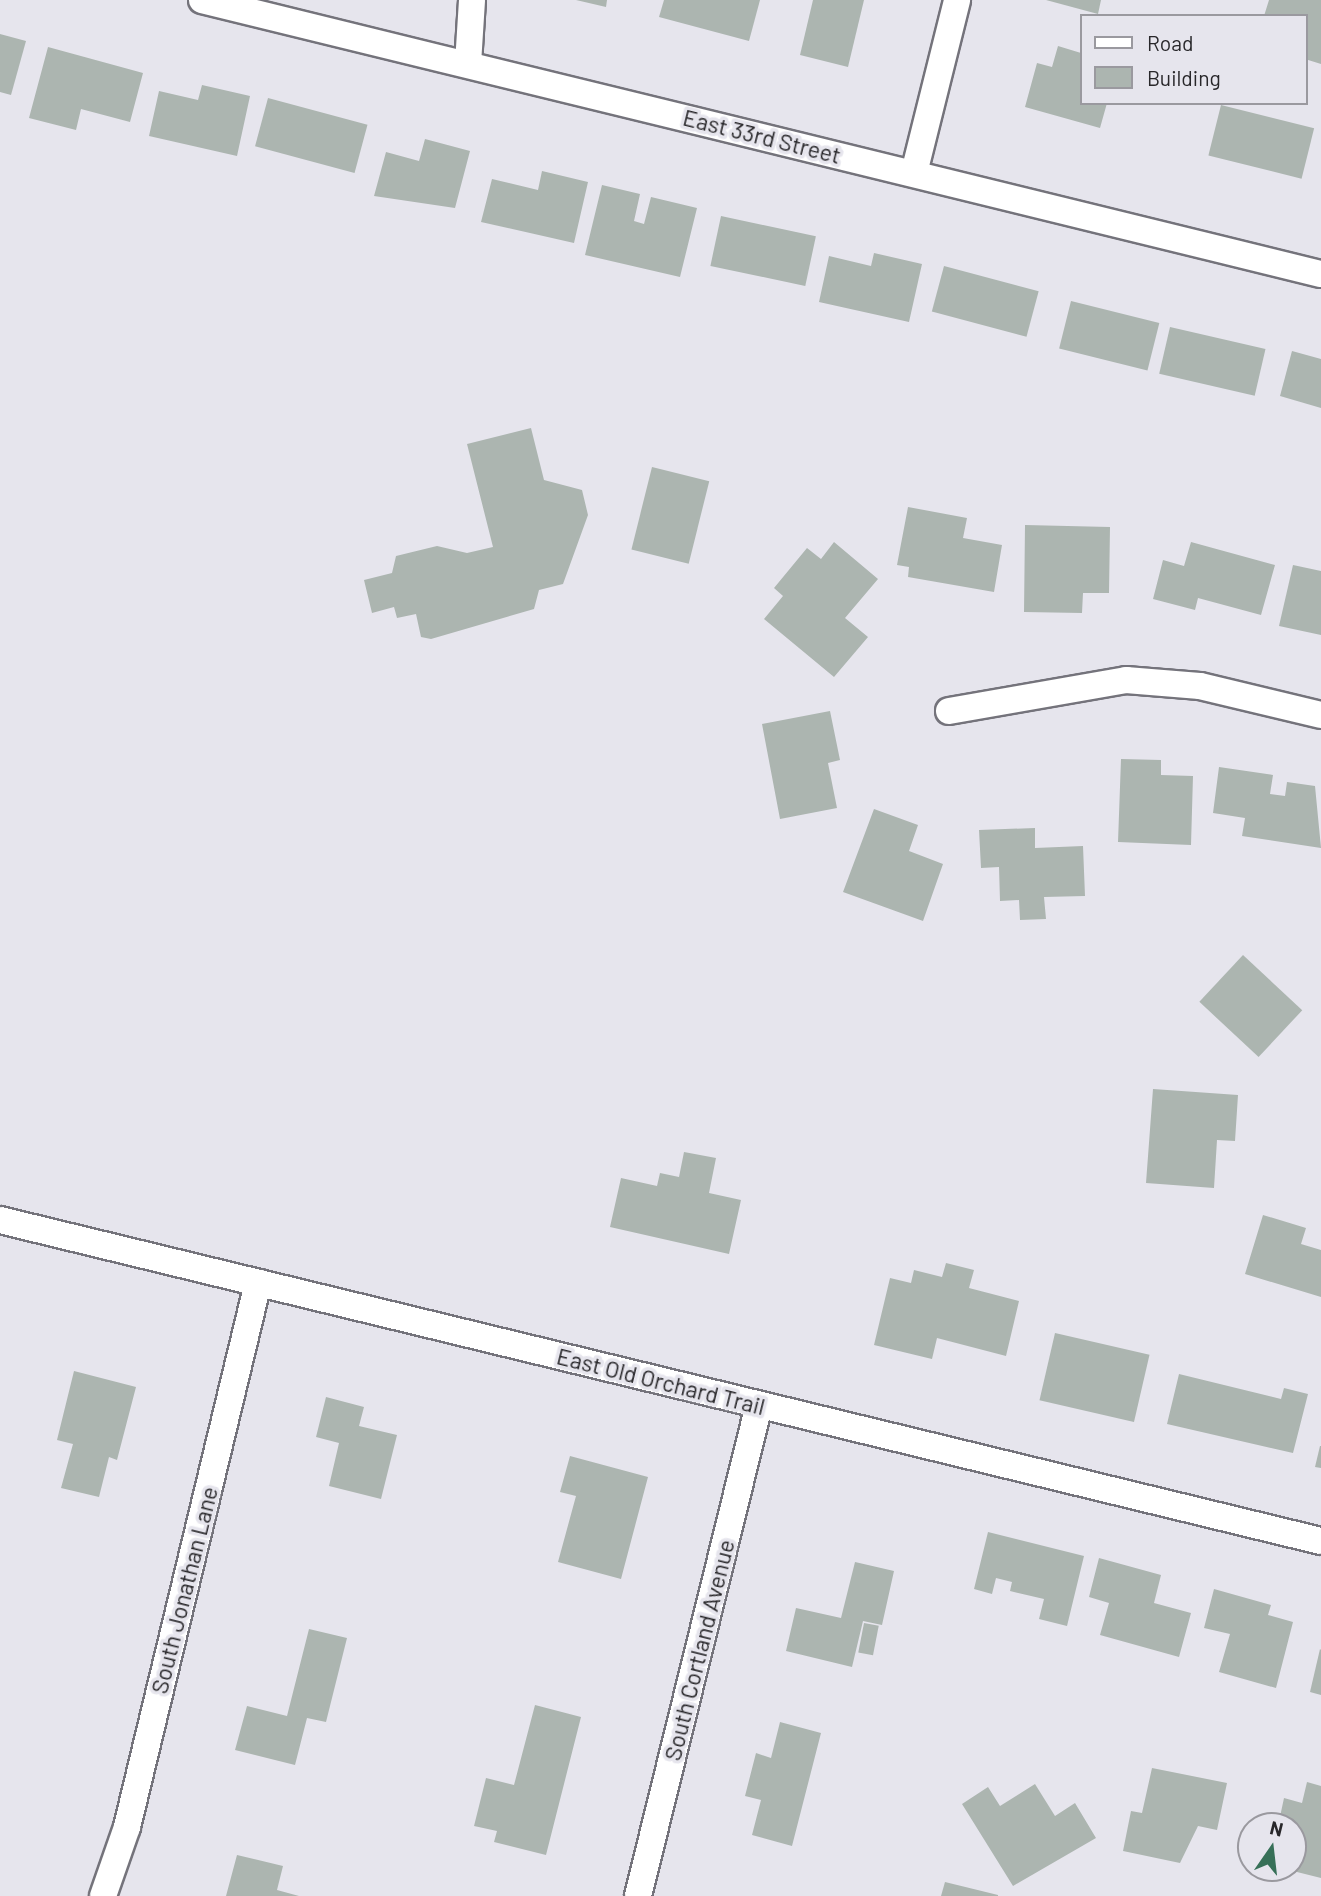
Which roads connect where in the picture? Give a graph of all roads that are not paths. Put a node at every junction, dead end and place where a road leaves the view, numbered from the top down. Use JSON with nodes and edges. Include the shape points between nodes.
{"nodes":[{"id":1,"x":202,"y":0,"type":"edge"},
{"id":2,"x":472,"y":0,"type":"edge"},
{"id":3,"x":957,"y":0,"type":"edge"},
{"id":4,"x":468,"y":64,"type":"junction"},
{"id":5,"x":914,"y":173,"type":"junction"},
{"id":6,"x":1321,"y":274,"type":"edge"},
{"id":7,"x":949,"y":711,"type":"dead end"},
{"id":8,"x":1321,"y":715,"type":"edge"},
{"id":9,"x":0,"y":1220,"type":"edge"},
{"id":10,"x":258,"y":1283,"type":"junction"},
{"id":11,"x":759,"y":1405,"type":"junction"},
{"id":12,"x":1321,"y":1541,"type":"edge"},
{"id":13,"x":103,"y":1896,"type":"edge"},
{"id":14,"x":638,"y":1896,"type":"edge"}],
"edges":[{"from":1,"to":4,"type":"street","name":"East 33rd Street"},
{"from":2,"to":4,"type":"street"},
{"from":3,"to":5,"type":"street"},
{"from":4,"to":5,"type":"street","name":"East 33rd Street"},
{"from":5,"to":6,"type":"street","name":"East 33rd Street"},
{"from":7,"to":8,"type":"street","via":[[1126,680],[1200,687]]},
{"from":9,"to":10,"type":"street","name":"East Old Orchard Trail"},
{"from":10,"to":11,"type":"street","name":"East Old Orchard Trail"},
{"from":10,"to":13,"type":"street","name":"South Jonathan Lane","via":[[127,1827]]},
{"from":11,"to":12,"type":"street","name":"East Old Orchard Trail"},
{"from":11,"to":14,"type":"street","name":"South Cortland Avenue"}]}
